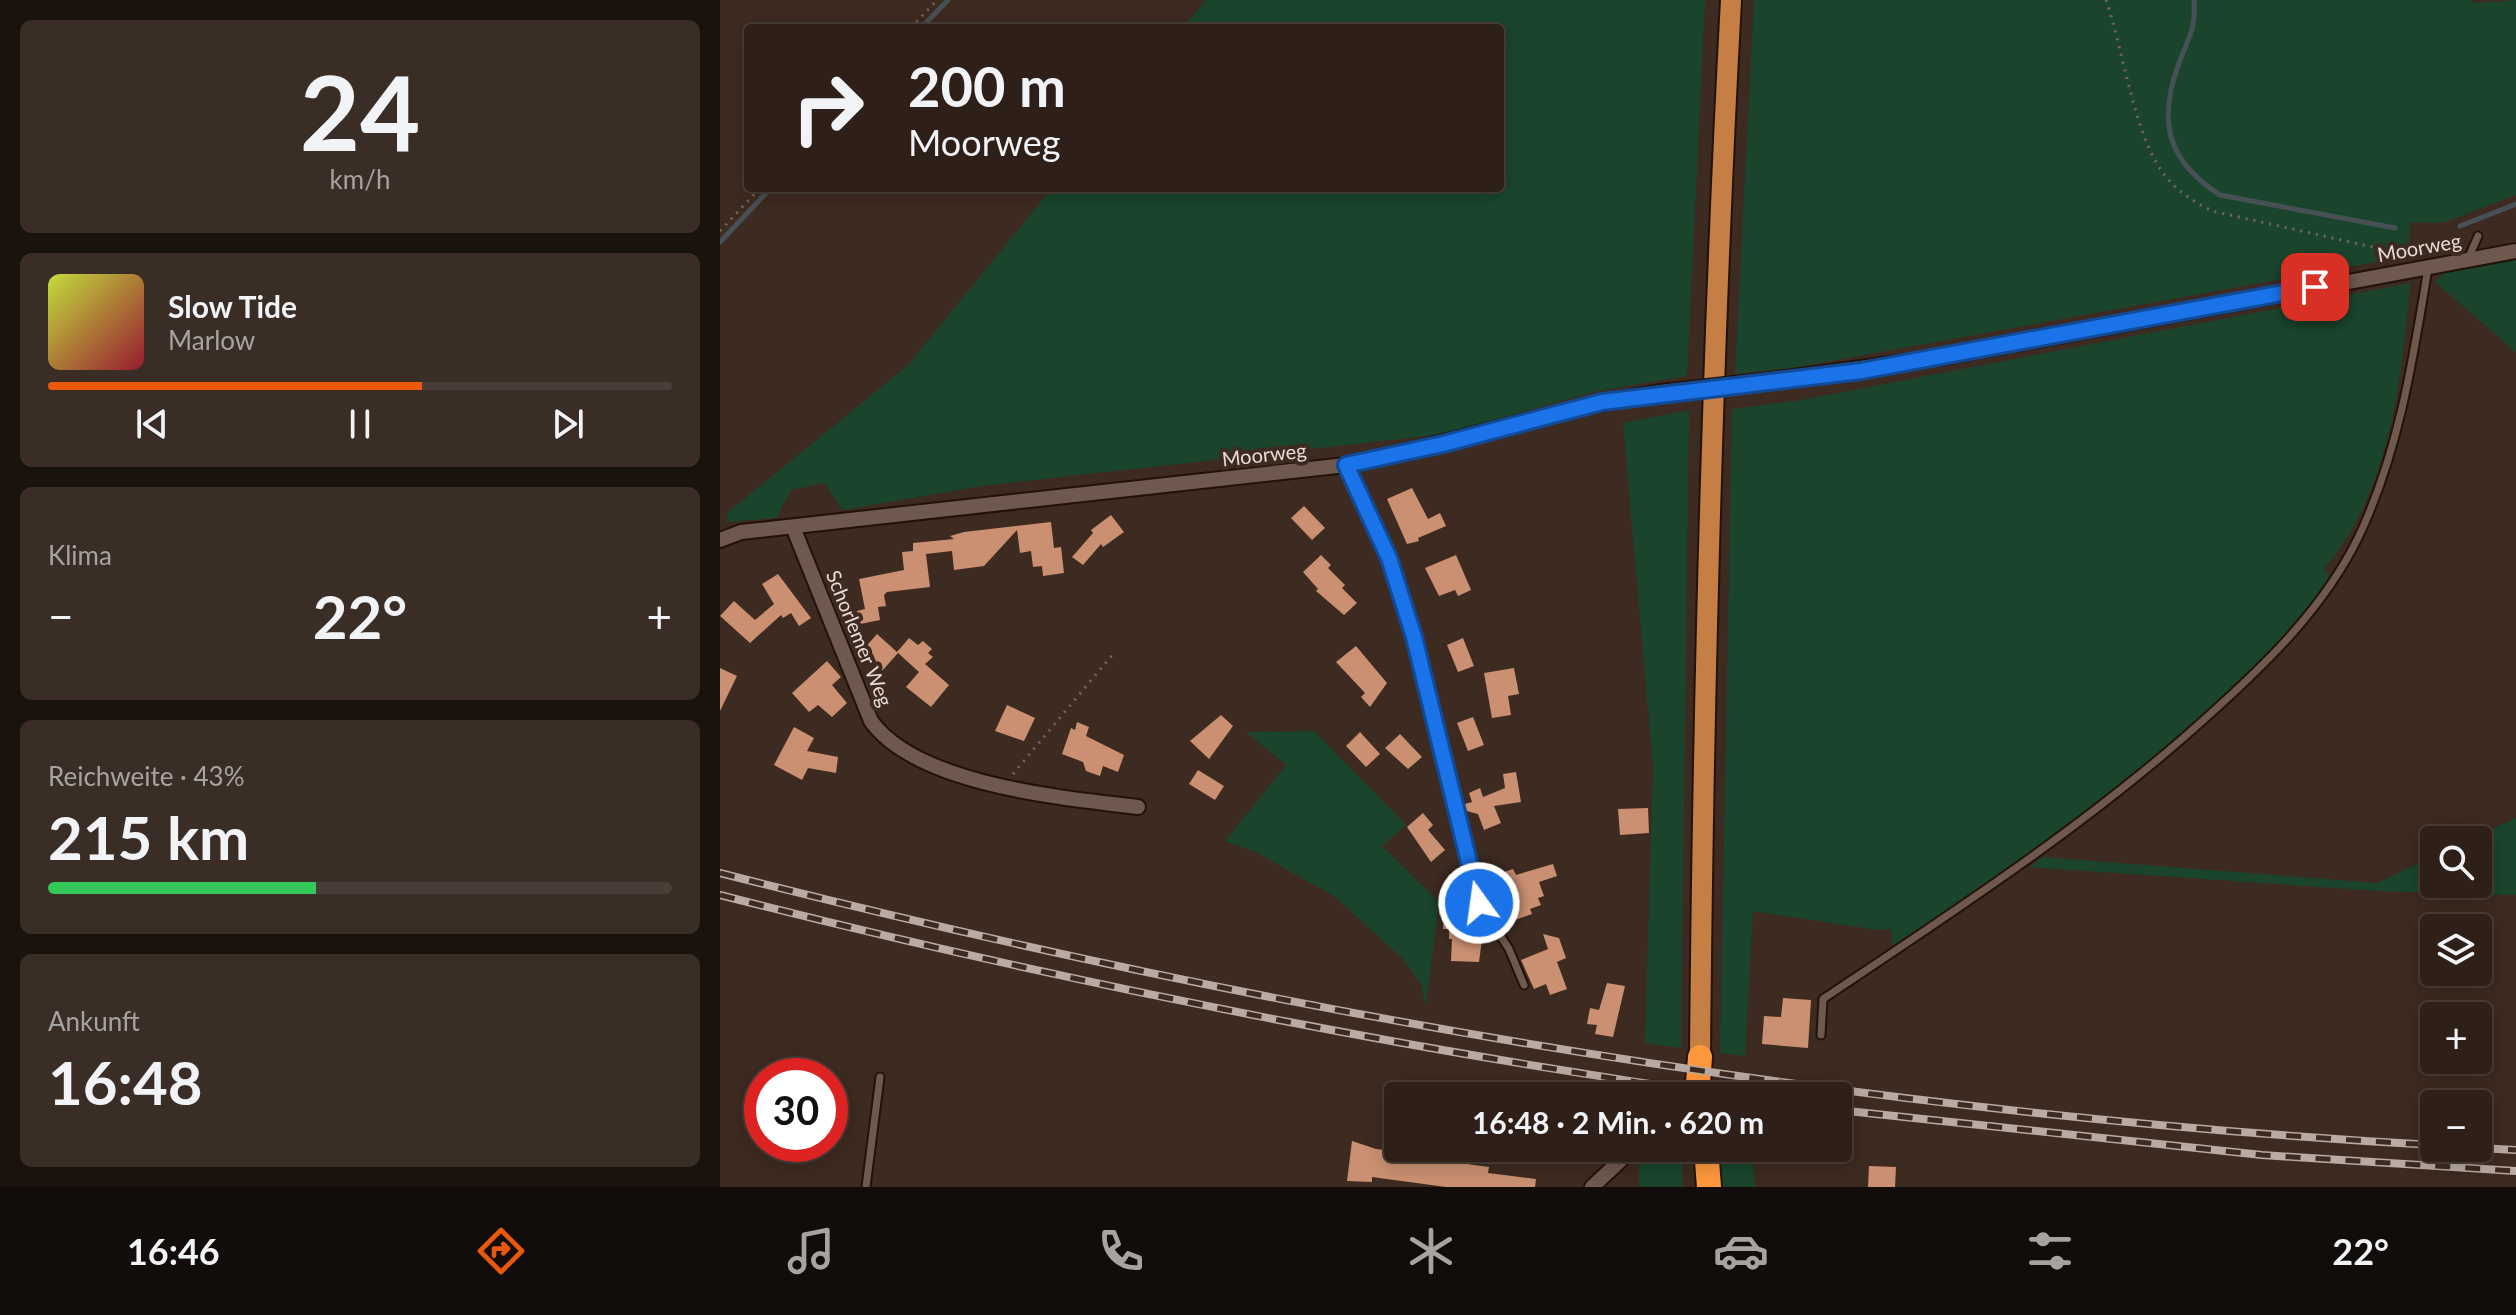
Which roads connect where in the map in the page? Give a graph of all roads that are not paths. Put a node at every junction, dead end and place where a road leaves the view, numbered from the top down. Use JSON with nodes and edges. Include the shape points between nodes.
{"nodes":[{"id":1,"x":1731,"y":0,"type":"edge"},
{"id":2,"x":2478,"y":236,"type":"dead end"},
{"id":3,"x":2516,"y":251,"type":"edge"},
{"id":4,"x":2468,"y":259,"type":"junction"},
{"id":5,"x":2428,"y":266,"type":"junction"},
{"id":6,"x":1346,"y":465,"type":"junction"},
{"id":7,"x":793,"y":527,"type":"junction"},
{"id":8,"x":720,"y":540,"type":"edge"},
{"id":9,"x":1138,"y":807,"type":"dead end"},
{"id":10,"x":1479,"y":903,"type":"joint"},
{"id":11,"x":1524,"y":985,"type":"dead end"},
{"id":12,"x":1821,"y":1035,"type":"dead end"},
{"id":13,"x":1700,"y":1057,"type":"joint"},
{"id":14,"x":880,"y":1077,"type":"dead end"},
{"id":15,"x":1700,"y":1082,"type":"edge"},
{"id":16,"x":1619,"y":1162,"type":"edge"},
{"id":17,"x":1695,"y":1162,"type":"edge"},
{"id":18,"x":1707,"y":1162,"type":"edge"},
{"id":19,"x":866,"y":1187,"type":"edge"},
{"id":20,"x":1592,"y":1187,"type":"edge"},
{"id":21,"x":1696,"y":1187,"type":"edge"},
{"id":22,"x":1709,"y":1187,"type":"edge"}],
"edges":[{"from":1,"to":13,"type":"main road","via":[[1703,714]]},
{"from":2,"to":4,"type":"lane"},
{"from":3,"to":4,"type":"street","name":"Moorweg"},
{"from":4,"to":5,"type":"street","name":"Moorweg"},
{"from":5,"to":6,"type":"street","name":"Moorweg","bridge":true,"via":[[1950,356],[1661,392],[1565,410]]},
{"from":5,"to":12,"type":"lane","via":[[2392,455],[2359,535],[2313,609],[2256,673],[2150,769],[2006,876],[1823,999]]},
{"from":6,"to":7,"type":"street","name":"Moorweg"},
{"from":6,"to":10,"type":"street","via":[[1389,558],[1414,637]]},
{"from":7,"to":8,"type":"street","name":"Moorweg","via":[[741,532]]},
{"from":7,"to":9,"type":"street","name":"Schorlemer Weg","via":[[871,721],[883,738],[906,753],[1007,788]]},
{"from":10,"to":11,"type":"lane","via":[[1509,949]]},
{"from":13,"to":15,"type":"highway"},
{"from":14,"to":19,"type":"lane"},
{"from":16,"to":20,"type":"street"},
{"from":17,"to":21,"type":"highway"},
{"from":18,"to":22,"type":"highway"}]}
